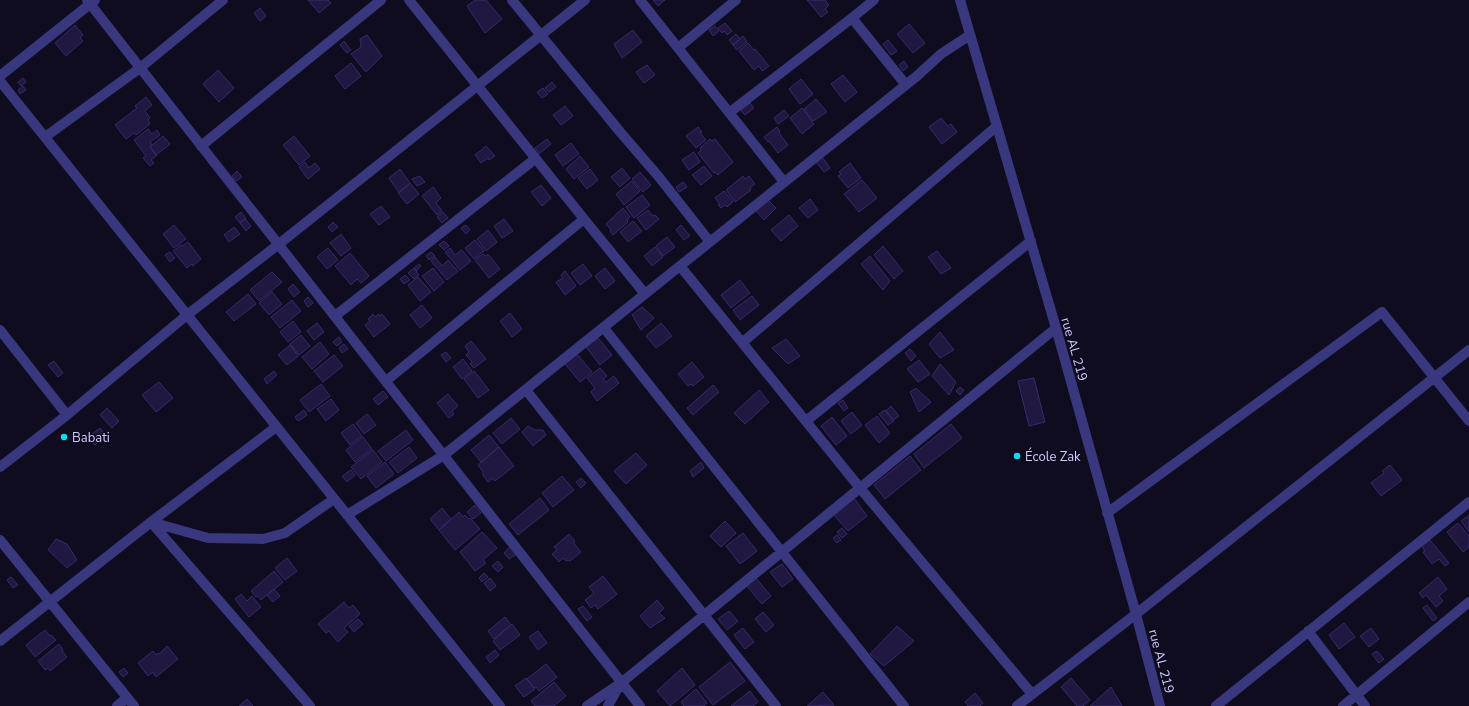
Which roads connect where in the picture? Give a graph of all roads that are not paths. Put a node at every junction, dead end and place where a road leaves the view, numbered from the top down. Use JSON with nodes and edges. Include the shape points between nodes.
{"nodes":[{"id":1,"x":223,"y":0,"type":"edge"},
{"id":2,"x":381,"y":0,"type":"edge"},
{"id":3,"x":409,"y":0,"type":"edge"},
{"id":4,"x":512,"y":0,"type":"edge"},
{"id":5,"x":585,"y":0,"type":"edge"},
{"id":6,"x":640,"y":0,"type":"edge"},
{"id":7,"x":736,"y":0,"type":"edge"},
{"id":8,"x":874,"y":0,"type":"edge"},
{"id":9,"x":960,"y":0,"type":"edge"},
{"id":10,"x":91,"y":1,"type":"edge"},
{"id":11,"x":852,"y":18,"type":"junction"},
{"id":12,"x":541,"y":35,"type":"junction"},
{"id":13,"x":970,"y":35,"type":"junction"},
{"id":14,"x":678,"y":48,"type":"junction"},
{"id":15,"x":140,"y":68,"type":"junction"},
{"id":16,"x":0,"y":76,"type":"edge"},
{"id":17,"x":0,"y":81,"type":"edge"},
{"id":18,"x":906,"y":85,"type":"junction"},
{"id":19,"x":478,"y":86,"type":"junction"},
{"id":20,"x":729,"y":113,"type":"junction"},
{"id":21,"x":997,"y":126,"type":"junction"},
{"id":22,"x":45,"y":137,"type":"junction"},
{"id":23,"x":201,"y":146,"type":"junction"},
{"id":24,"x":535,"y":158,"type":"junction"},
{"id":25,"x":784,"y":182,"type":"junction"},
{"id":26,"x":584,"y":219,"type":"junction"},
{"id":27,"x":1031,"y":241,"type":"junction"},
{"id":28,"x":710,"y":242,"type":"junction"},
{"id":29,"x":279,"y":244,"type":"junction"},
{"id":30,"x":680,"y":266,"type":"junction"},
{"id":31,"x":645,"y":294,"type":"junction"},
{"id":32,"x":187,"y":315,"type":"junction"},
{"id":33,"x":335,"y":316,"type":"junction"},
{"id":34,"x":604,"y":328,"type":"junction"},
{"id":35,"x":1056,"y":328,"type":"junction"},
{"id":36,"x":0,"y":330,"type":"edge"},
{"id":37,"x":742,"y":342,"type":"junction"},
{"id":38,"x":1469,"y":350,"type":"edge"},
{"id":39,"x":1434,"y":378,"type":"junction"},
{"id":40,"x":386,"y":381,"type":"junction"},
{"id":41,"x":526,"y":390,"type":"junction"},
{"id":42,"x":67,"y":414,"type":"junction"},
{"id":43,"x":806,"y":421,"type":"junction"},
{"id":44,"x":1469,"y":421,"type":"edge"},
{"id":45,"x":276,"y":427,"type":"junction"},
{"id":46,"x":444,"y":455,"type":"junction"},
{"id":47,"x":0,"y":467,"type":"edge"},
{"id":48,"x":860,"y":488,"type":"junction"},
{"id":49,"x":334,"y":499,"type":"junction"},
{"id":50,"x":1469,"y":502,"type":"edge"},
{"id":51,"x":1107,"y":513,"type":"junction"},
{"id":52,"x":347,"y":515,"type":"junction"},
{"id":53,"x":150,"y":522,"type":"junction"},
{"id":54,"x":0,"y":540,"type":"edge"},
{"id":55,"x":782,"y":552,"type":"junction"},
{"id":56,"x":50,"y":602,"type":"junction"},
{"id":57,"x":1469,"y":602,"type":"edge"},
{"id":58,"x":1136,"y":614,"type":"junction"},
{"id":59,"x":704,"y":615,"type":"junction"},
{"id":60,"x":1308,"y":631,"type":"junction"},
{"id":61,"x":0,"y":641,"type":"edge"},
{"id":62,"x":621,"y":683,"type":"junction"},
{"id":63,"x":1032,"y":694,"type":"junction"},
{"id":64,"x":1357,"y":694,"type":"junction"},
{"id":65,"x":127,"y":698,"type":"junction"},
{"id":66,"x":117,"y":706,"type":"edge"},
{"id":67,"x":134,"y":706,"type":"edge"},
{"id":68,"x":310,"y":706,"type":"edge"},
{"id":69,"x":500,"y":706,"type":"edge"},
{"id":70,"x":587,"y":706,"type":"edge"},
{"id":71,"x":608,"y":706,"type":"edge"},
{"id":72,"x":640,"y":706,"type":"edge"},
{"id":73,"x":776,"y":706,"type":"edge"},
{"id":74,"x":904,"y":706,"type":"edge"},
{"id":75,"x":1017,"y":706,"type":"edge"},
{"id":76,"x":1160,"y":706,"type":"edge"},
{"id":77,"x":1216,"y":706,"type":"edge"},
{"id":78,"x":1343,"y":706,"type":"edge"},
{"id":79,"x":1365,"y":706,"type":"edge"}],
"edges":[{"from":1,"to":15,"type":"street"},
{"from":2,"to":23,"type":"street"},
{"from":3,"to":19,"type":"street"},
{"from":4,"to":12,"type":"street"},
{"from":5,"to":12,"type":"street"},
{"from":6,"to":14,"type":"street"},
{"from":7,"to":14,"type":"street"},
{"from":8,"to":11,"type":"street"},
{"from":9,"to":13,"type":"street","name":"rue AL 219"},
{"from":10,"to":15,"type":"street"},
{"from":10,"to":16,"type":"street"},
{"from":11,"to":18,"type":"street"},
{"from":11,"to":20,"type":"street"},
{"from":12,"to":19,"type":"street"},
{"from":12,"to":28,"type":"street"},
{"from":13,"to":18,"type":"street","via":[[941,54]]},
{"from":13,"to":21,"type":"street","name":"rue AL 219"},
{"from":14,"to":20,"type":"street"},
{"from":15,"to":22,"type":"street"},
{"from":15,"to":23,"type":"street"},
{"from":17,"to":22,"type":"street"},
{"from":18,"to":25,"type":"street"},
{"from":19,"to":24,"type":"street"},
{"from":19,"to":29,"type":"street"},
{"from":20,"to":25,"type":"street"},
{"from":21,"to":27,"type":"street","name":"rue AL 219"},
{"from":21,"to":37,"type":"street"},
{"from":22,"to":32,"type":"street"},
{"from":23,"to":29,"type":"street"},
{"from":24,"to":26,"type":"street"},
{"from":24,"to":33,"type":"street"},
{"from":25,"to":28,"type":"street"},
{"from":26,"to":31,"type":"street"},
{"from":26,"to":40,"type":"street"},
{"from":27,"to":35,"type":"street","name":"rue AL 219"},
{"from":27,"to":43,"type":"street"},
{"from":28,"to":30,"type":"street"},
{"from":29,"to":32,"type":"street"},
{"from":29,"to":33,"type":"street"},
{"from":30,"to":31,"type":"street"},
{"from":30,"to":37,"type":"street"},
{"from":31,"to":34,"type":"street"},
{"from":32,"to":42,"type":"street"},
{"from":32,"to":45,"type":"street"},
{"from":33,"to":40,"type":"street"},
{"from":34,"to":41,"type":"street"},
{"from":34,"to":55,"type":"street"},
{"from":35,"to":48,"type":"street"},
{"from":35,"to":51,"type":"street","name":"rue AL 219"},
{"from":36,"to":42,"type":"street"},
{"from":37,"to":43,"type":"street"},
{"from":38,"to":39,"type":"street"},
{"from":39,"to":44,"type":"street"},
{"from":39,"to":51,"type":"street","via":[[1382,312]]},
{"from":39,"to":58,"type":"street"},
{"from":40,"to":46,"type":"street"},
{"from":41,"to":46,"type":"street"},
{"from":41,"to":59,"type":"street"},
{"from":42,"to":47,"type":"street"},
{"from":43,"to":48,"type":"street"},
{"from":45,"to":49,"type":"street"},
{"from":45,"to":53,"type":"street"},
{"from":46,"to":52,"type":"street"},
{"from":46,"to":62,"type":"street"},
{"from":48,"to":55,"type":"street"},
{"from":48,"to":63,"type":"street"},
{"from":49,"to":52,"type":"street"},
{"from":49,"to":53,"type":"street","via":[[285,534],[264,539],[208,538]]},
{"from":50,"to":60,"type":"street"},
{"from":51,"to":58,"type":"street","name":"rue AL 219"},
{"from":52,"to":69,"type":"street"},
{"from":53,"to":56,"type":"street"},
{"from":53,"to":68,"type":"street"},
{"from":54,"to":56,"type":"street"},
{"from":55,"to":59,"type":"street"},
{"from":55,"to":74,"type":"street"},
{"from":56,"to":61,"type":"street"},
{"from":56,"to":65,"type":"street"},
{"from":57,"to":64,"type":"street"},
{"from":58,"to":63,"type":"street"},
{"from":58,"to":76,"type":"street","name":"rue AL 219"},
{"from":59,"to":62,"type":"street"},
{"from":59,"to":73,"type":"street"},
{"from":60,"to":64,"type":"street"},
{"from":60,"to":77,"type":"street"},
{"from":62,"to":70,"type":"street"},
{"from":62,"to":71,"type":"street"},
{"from":62,"to":72,"type":"street"},
{"from":63,"to":75,"type":"street"},
{"from":64,"to":78,"type":"street"},
{"from":64,"to":79,"type":"street"},
{"from":65,"to":66,"type":"street"},
{"from":65,"to":67,"type":"street"}]}
